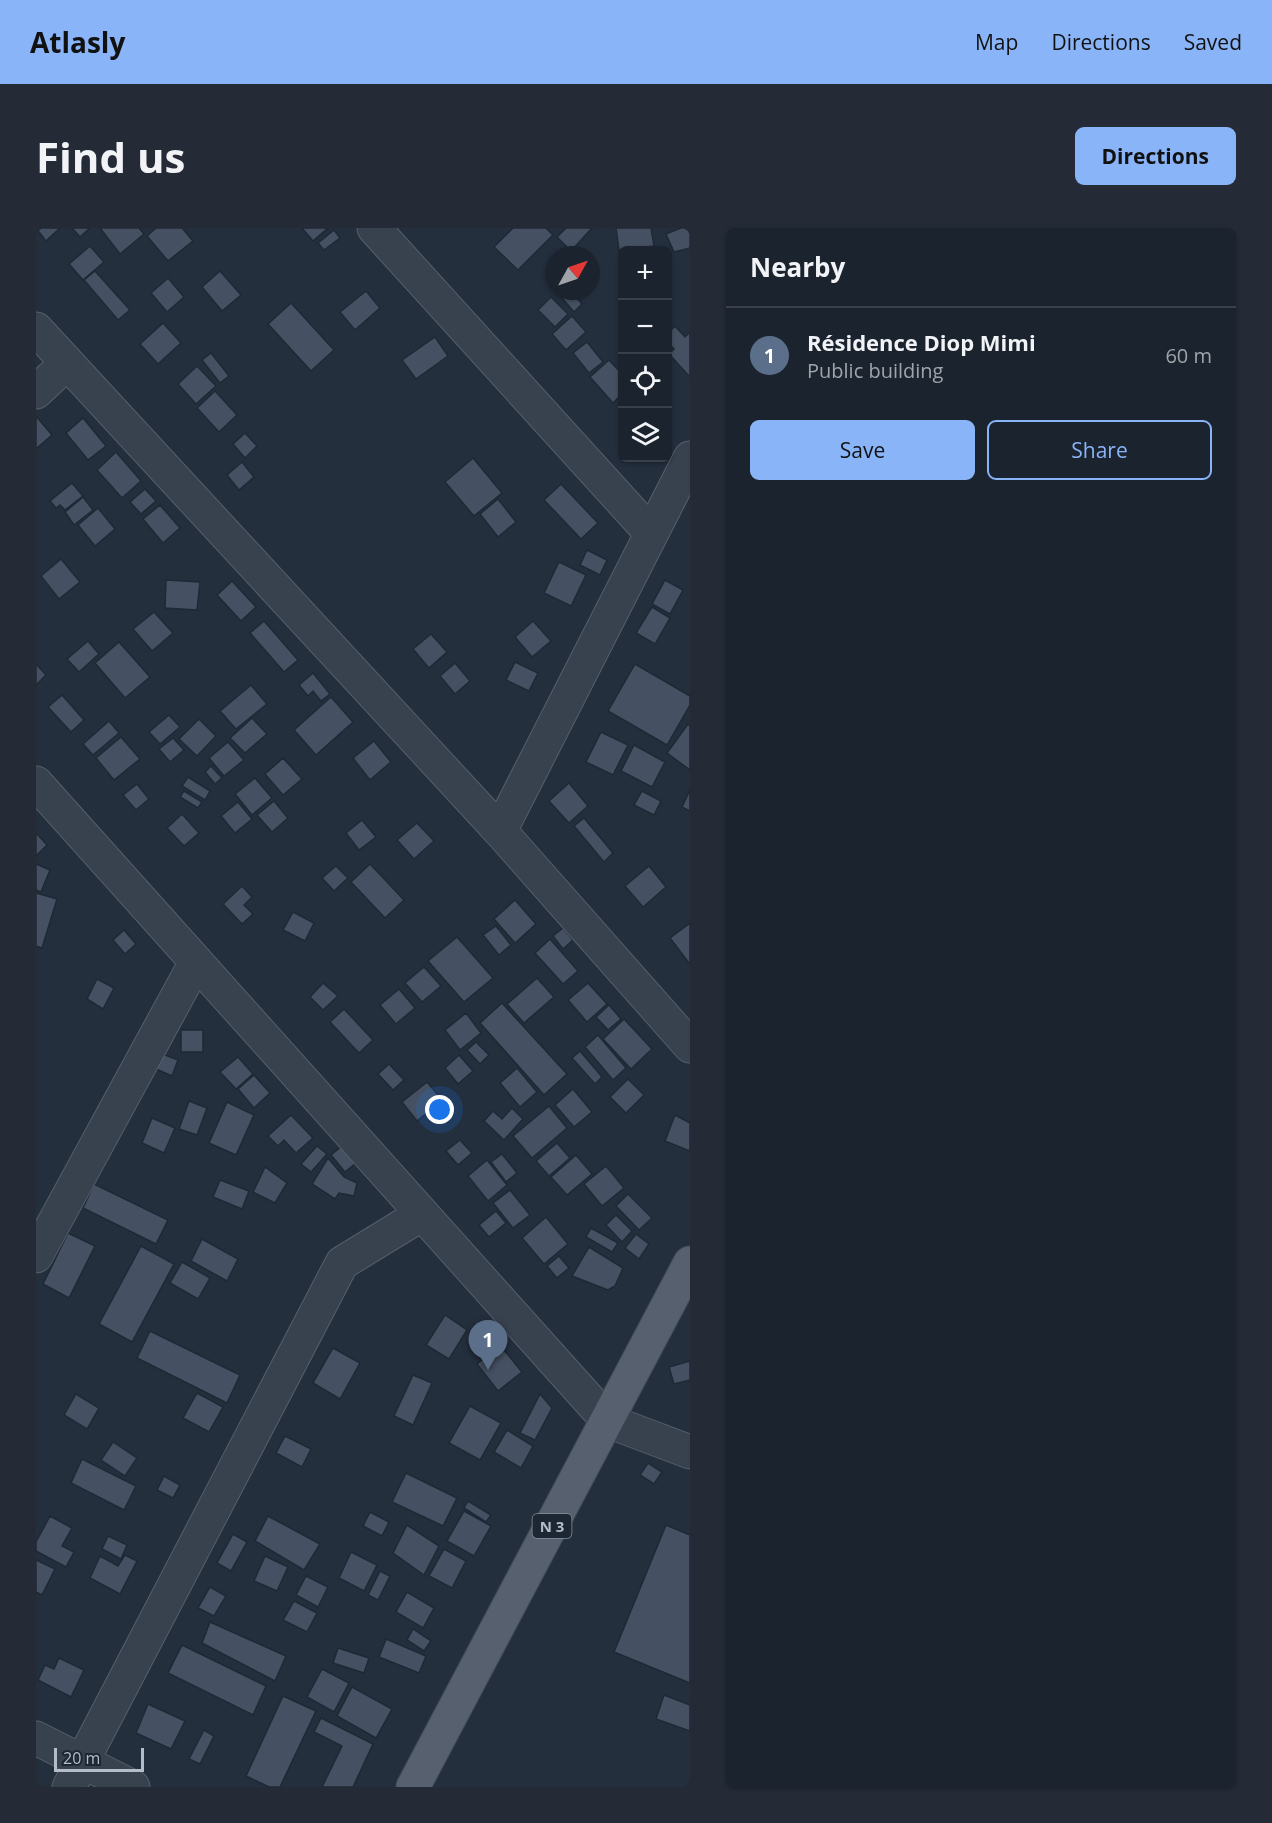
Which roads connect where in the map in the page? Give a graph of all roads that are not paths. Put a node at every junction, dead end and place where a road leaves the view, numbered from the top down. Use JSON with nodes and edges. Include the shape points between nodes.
{"nodes":[{"id":1,"x":374,"y":228,"type":"edge"},
{"id":2,"x":36,"y":329,"type":"edge"},
{"id":3,"x":66,"y":364,"type":"junction"},
{"id":4,"x":36,"y":392,"type":"edge"},
{"id":5,"x":690,"y":458,"type":"edge"},
{"id":6,"x":650,"y":532,"type":"junction"},
{"id":7,"x":36,"y":783,"type":"edge"},
{"id":8,"x":500,"y":831,"type":"junction"},
{"id":9,"x":196,"y":962,"type":"junction"},
{"id":10,"x":690,"y":1046,"type":"edge"},
{"id":11,"x":422,"y":1214,"type":"junction"},
{"id":12,"x":36,"y":1256,"type":"edge"},
{"id":13,"x":690,"y":1263,"type":"edge"},
{"id":14,"x":608,"y":1421,"type":"junction"},
{"id":15,"x":690,"y":1452,"type":"edge"},
{"id":16,"x":36,"y":1738,"type":"edge"},
{"id":17,"x":75,"y":1774,"type":"edge"},
{"id":18,"x":133,"y":1787,"type":"edge"},
{"id":19,"x":413,"y":1787,"type":"edge"}],
"edges":[{"from":1,"to":6,"type":"street"},
{"from":2,"to":3,"type":"street"},
{"from":3,"to":4,"type":"street"},
{"from":3,"to":8,"type":"street"},
{"from":5,"to":6,"type":"street"},
{"from":6,"to":8,"type":"street"},
{"from":7,"to":9,"type":"street"},
{"from":8,"to":10,"type":"street"},
{"from":9,"to":11,"type":"street"},
{"from":9,"to":12,"type":"street"},
{"from":11,"to":14,"type":"street"},
{"from":11,"to":17,"type":"street","via":[[342,1263]]},
{"from":13,"to":14,"type":"main road","number":"N 3"},
{"from":14,"to":15,"type":"street"},
{"from":14,"to":19,"type":"main road","number":"N 3"},
{"from":16,"to":17,"type":"street"},
{"from":17,"to":18,"type":"street"}]}
